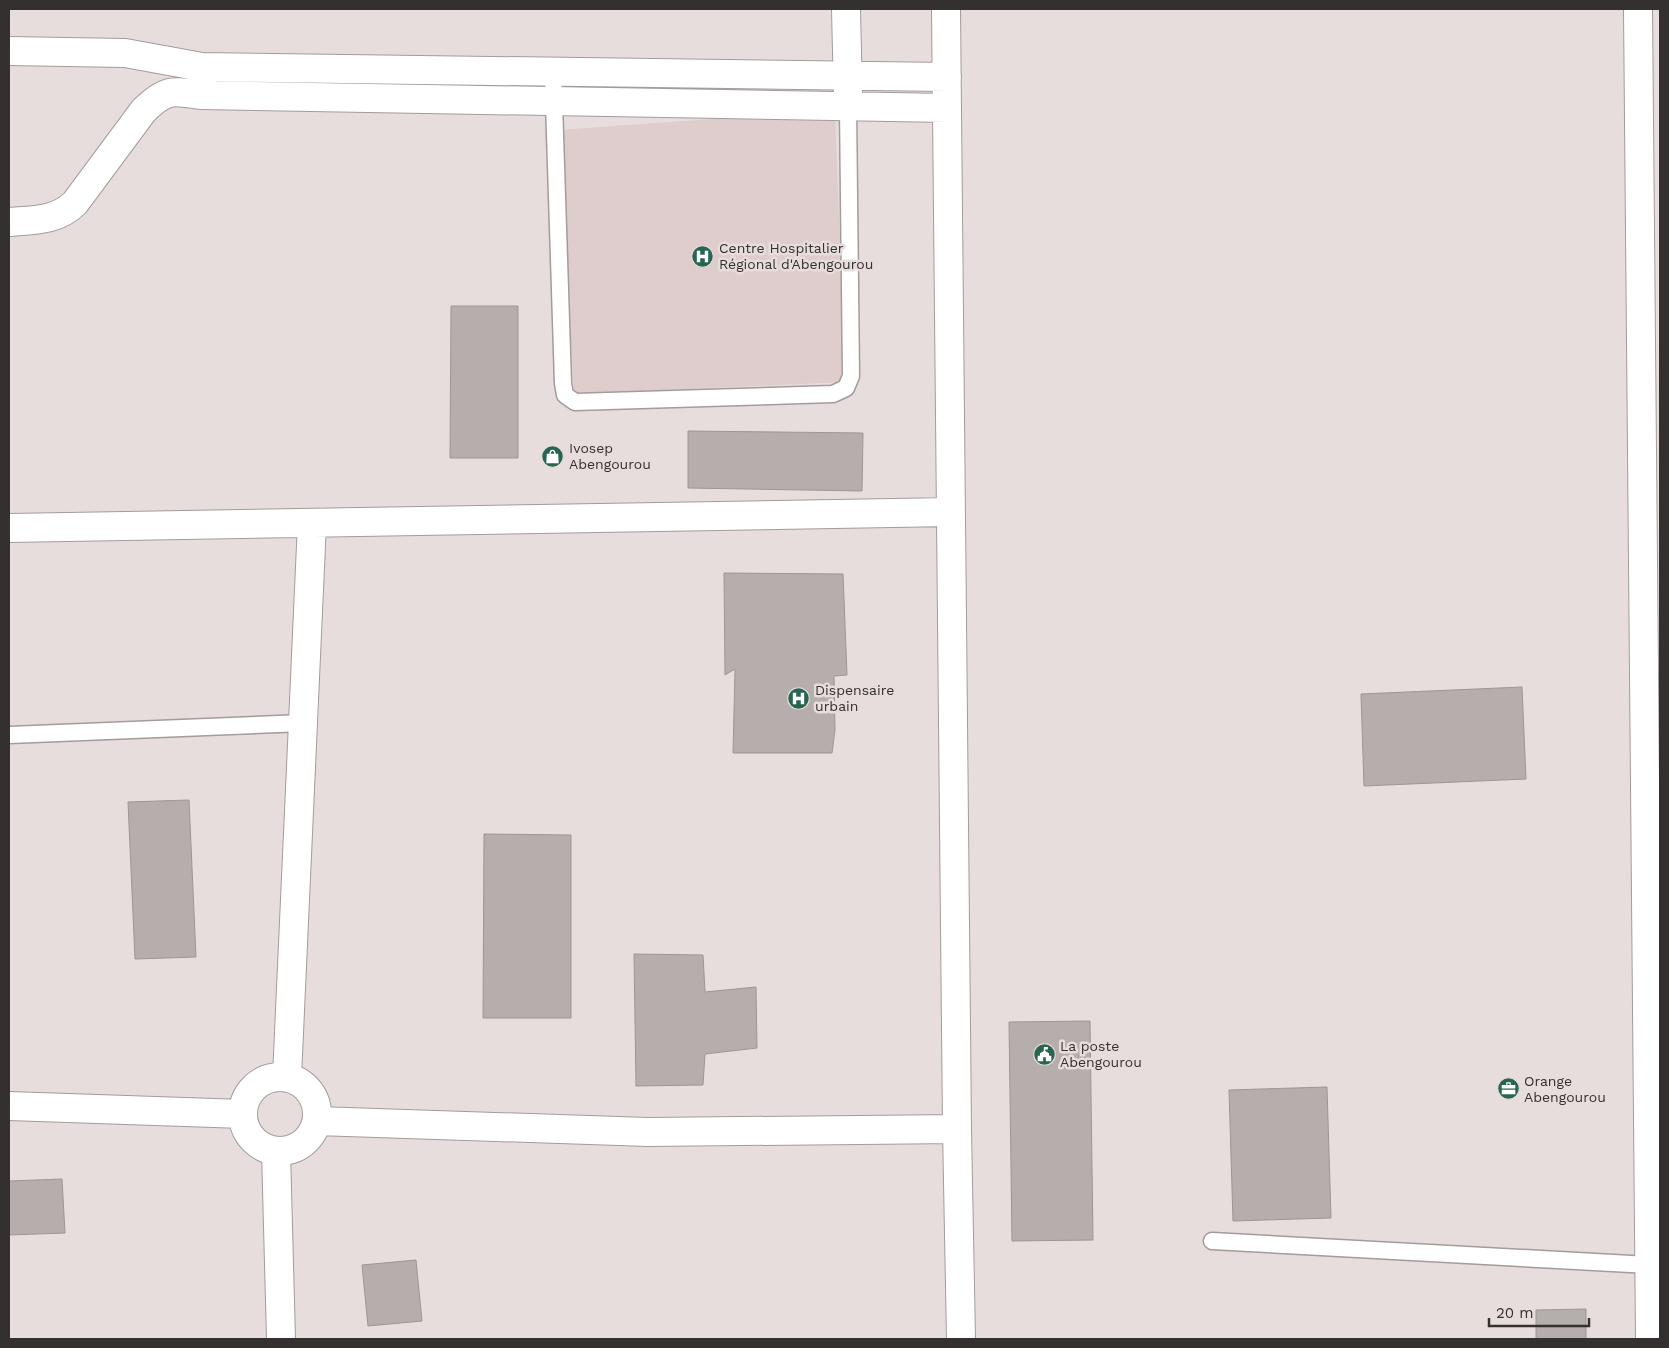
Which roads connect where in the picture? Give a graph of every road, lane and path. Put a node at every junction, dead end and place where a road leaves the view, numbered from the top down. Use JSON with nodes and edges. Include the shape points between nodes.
{"nodes":[{"id":1,"x":846,"y":9,"type":"edge"},
{"id":2,"x":946,"y":9,"type":"edge"},
{"id":3,"x":1638,"y":9,"type":"edge"},
{"id":4,"x":9,"y":51,"type":"edge"},
{"id":5,"x":202,"y":68,"type":"junction"},
{"id":6,"x":553,"y":72,"type":"junction"},
{"id":7,"x":848,"y":76,"type":"junction"},
{"id":8,"x":947,"y":77,"type":"junction"},
{"id":9,"x":202,"y":94,"type":"junction"},
{"id":10,"x":553,"y":101,"type":"junction"},
{"id":11,"x":848,"y":106,"type":"junction"},
{"id":12,"x":947,"y":108,"type":"junction"},
{"id":13,"x":9,"y":222,"type":"edge"},
{"id":14,"x":1651,"y":484,"type":"edge"},
{"id":15,"x":951,"y":512,"type":"junction"},
{"id":16,"x":312,"y":523,"type":"junction"},
{"id":17,"x":9,"y":528,"type":"edge"},
{"id":18,"x":303,"y":723,"type":"junction"},
{"id":19,"x":9,"y":735,"type":"edge"},
{"id":20,"x":1653,"y":966,"type":"edge"},
{"id":21,"x":287,"y":1077,"type":"junction"},
{"id":22,"x":9,"y":1106,"type":"edge"},
{"id":23,"x":243,"y":1114,"type":"junction"},
{"id":24,"x":317,"y":1121,"type":"junction"},
{"id":25,"x":957,"y":1129,"type":"junction"},
{"id":26,"x":276,"y":1151,"type":"junction"},
{"id":27,"x":1212,"y":1241,"type":"dead end"},
{"id":28,"x":1655,"y":1265,"type":"edge"},
{"id":29,"x":281,"y":1339,"type":"edge"},
{"id":30,"x":962,"y":1339,"type":"edge"},
{"id":31,"x":1650,"y":1339,"type":"edge"}],
"edges":[{"from":1,"to":7,"type":"street"},
{"from":2,"to":8,"type":"street"},
{"from":3,"to":14,"type":"street"},
{"from":4,"to":5,"type":"street","via":[[125,53]]},
{"from":5,"to":6,"type":"street"},
{"from":5,"to":9,"type":"street"},
{"from":6,"to":7,"type":"street"},
{"from":6,"to":10,"type":"lane"},
{"from":7,"to":8,"type":"street"},
{"from":7,"to":11,"type":"street"},
{"from":8,"to":12,"type":"street"},
{"from":9,"to":10,"type":"street"},
{"from":9,"to":13,"type":"street","via":[[173,92],[157,97],[67,211],[52,218]]},
{"from":10,"to":11,"type":"street"},
{"from":10,"to":11,"type":"lane","via":[[563,382],[565,395],[575,402],[834,394],[846,388],[851,376]]},
{"from":11,"to":12,"type":"street"},
{"from":12,"to":15,"type":"street"},
{"from":14,"to":20,"type":"street"},
{"from":15,"to":16,"type":"street"},
{"from":15,"to":25,"type":"street"},
{"from":16,"to":17,"type":"street"},
{"from":16,"to":18,"type":"street"},
{"from":18,"to":19,"type":"lane"},
{"from":18,"to":21,"type":"street"},
{"from":20,"to":28,"type":"street"},
{"from":21,"to":23,"type":"street","via":[[273,1077],[251,1090]]},
{"from":21,"to":24,"type":"street","via":[[304,1084],[314,1097]]},
{"from":22,"to":23,"type":"street"},
{"from":23,"to":26,"type":"street","via":[[246,1130],[254,1141]]},
{"from":24,"to":25,"type":"street","via":[[648,1132]]},
{"from":24,"to":26,"type":"street","via":[[303,1144],[291,1150]]},
{"from":25,"to":30,"type":"street"},
{"from":26,"to":29,"type":"street"},
{"from":27,"to":28,"type":"lane"},
{"from":28,"to":31,"type":"street"}]}
